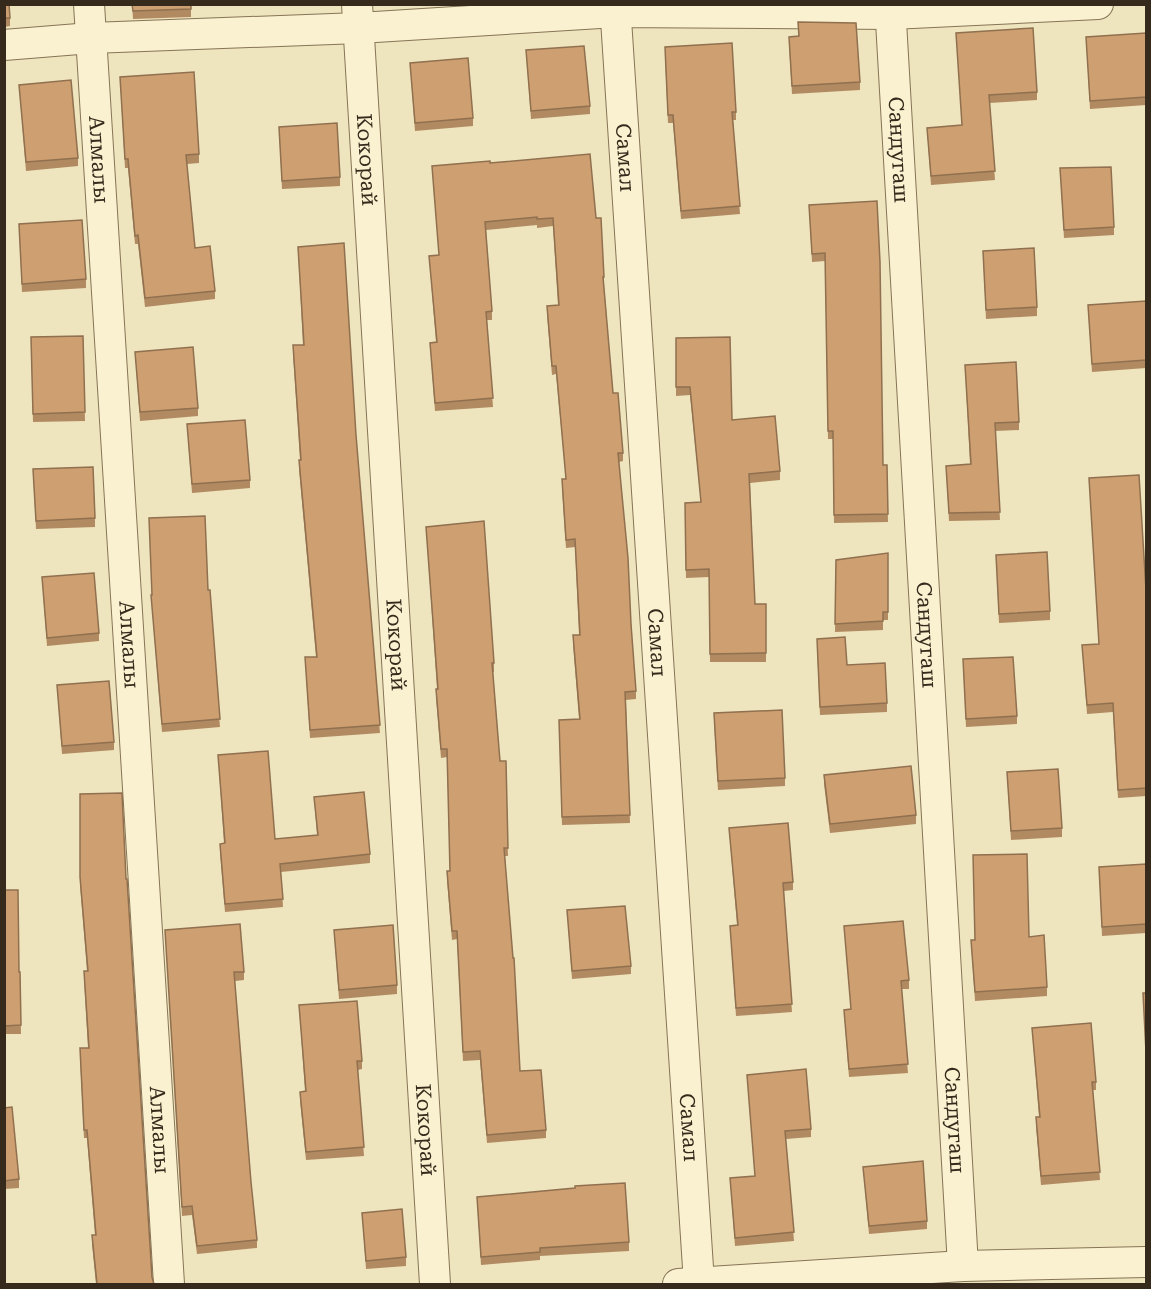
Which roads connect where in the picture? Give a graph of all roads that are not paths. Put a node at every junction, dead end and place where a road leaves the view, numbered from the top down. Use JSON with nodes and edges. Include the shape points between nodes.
{"nodes":[{"id":1,"x":89,"y":4,"type":"edge"},
{"id":2,"x":1098,"y":4,"type":"edge"},
{"id":3,"x":616,"y":8,"type":"edge"},
{"id":4,"x":891,"y":9,"type":"edge"},
{"id":5,"x":358,"y":16,"type":"edge"},
{"id":6,"x":91,"y":38,"type":"junction"},
{"id":7,"x":4,"y":45,"type":"edge"},
{"id":8,"x":1146,"y":1262,"type":"edge"},
{"id":9,"x":963,"y":1266,"type":"junction"},
{"id":10,"x":169,"y":1284,"type":"edge"},
{"id":11,"x":435,"y":1284,"type":"edge"},
{"id":12,"x":689,"y":1284,"type":"edge"}],
"edges":[{"from":1,"to":6,"type":"street","name":"Алмалы"},
{"from":2,"to":4,"type":"street"},
{"from":3,"to":4,"type":"street"},
{"from":3,"to":5,"type":"street"},
{"from":3,"to":12,"type":"street","name":"Самал"},
{"from":4,"to":9,"type":"street","name":"Сандугаш"},
{"from":5,"to":6,"type":"street"},
{"from":5,"to":11,"type":"street","name":"Кокорай"},
{"from":6,"to":7,"type":"street"},
{"from":6,"to":10,"type":"street","name":"Алмалы"},
{"from":8,"to":9,"type":"street"},
{"from":9,"to":12,"type":"street"}]}
